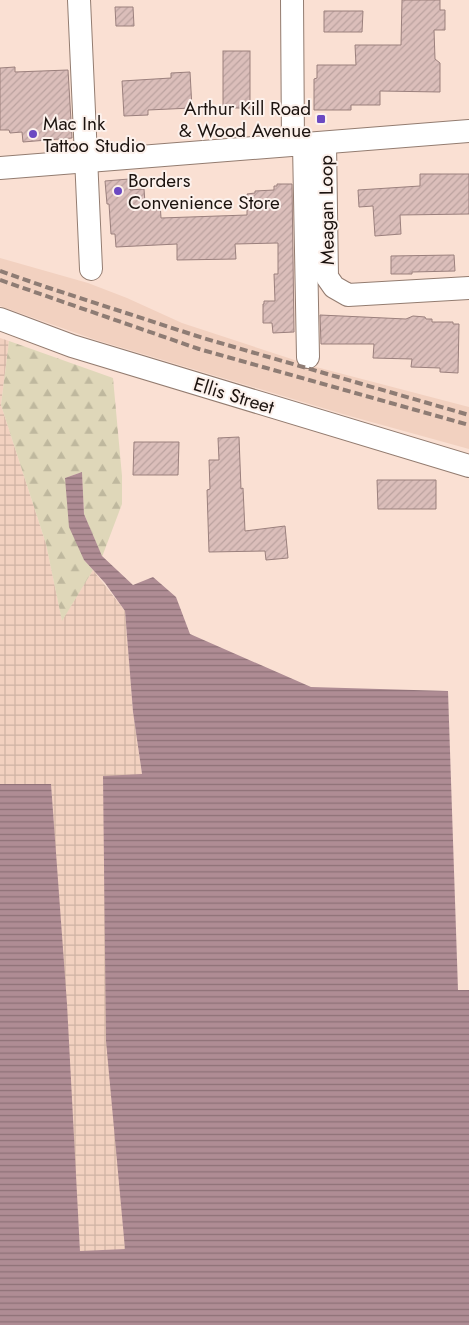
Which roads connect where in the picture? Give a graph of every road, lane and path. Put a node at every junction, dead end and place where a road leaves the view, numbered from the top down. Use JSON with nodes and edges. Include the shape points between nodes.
{"nodes":[{"id":1,"x":79,"y":0,"type":"edge"},
{"id":2,"x":292,"y":0,"type":"edge"},
{"id":3,"x":469,"y":131,"type":"edge"},
{"id":4,"x":308,"y":144,"type":"junction"},
{"id":5,"x":86,"y":160,"type":"junction"},
{"id":6,"x":0,"y":168,"type":"edge"},
{"id":7,"x":91,"y":269,"type":"dead end"},
{"id":8,"x":469,"y":288,"type":"edge"},
{"id":9,"x":0,"y":319,"type":"edge"},
{"id":10,"x":308,"y":357,"type":"dead end"},
{"id":11,"x":469,"y":466,"type":"edge"}],
"edges":[{"from":1,"to":5,"type":"street"},
{"from":2,"to":4,"type":"street"},
{"from":3,"to":4,"type":"street"},
{"from":4,"to":5,"type":"street"},
{"from":4,"to":8,"type":"street","name":"Meagan Loop","via":[[327,277],[334,287],[348,295]]},
{"from":4,"to":10,"type":"street"},
{"from":5,"to":6,"type":"street"},
{"from":5,"to":7,"type":"street"},
{"from":9,"to":11,"type":"street","name":"Ellis Street","via":[[72,346]]}]}
